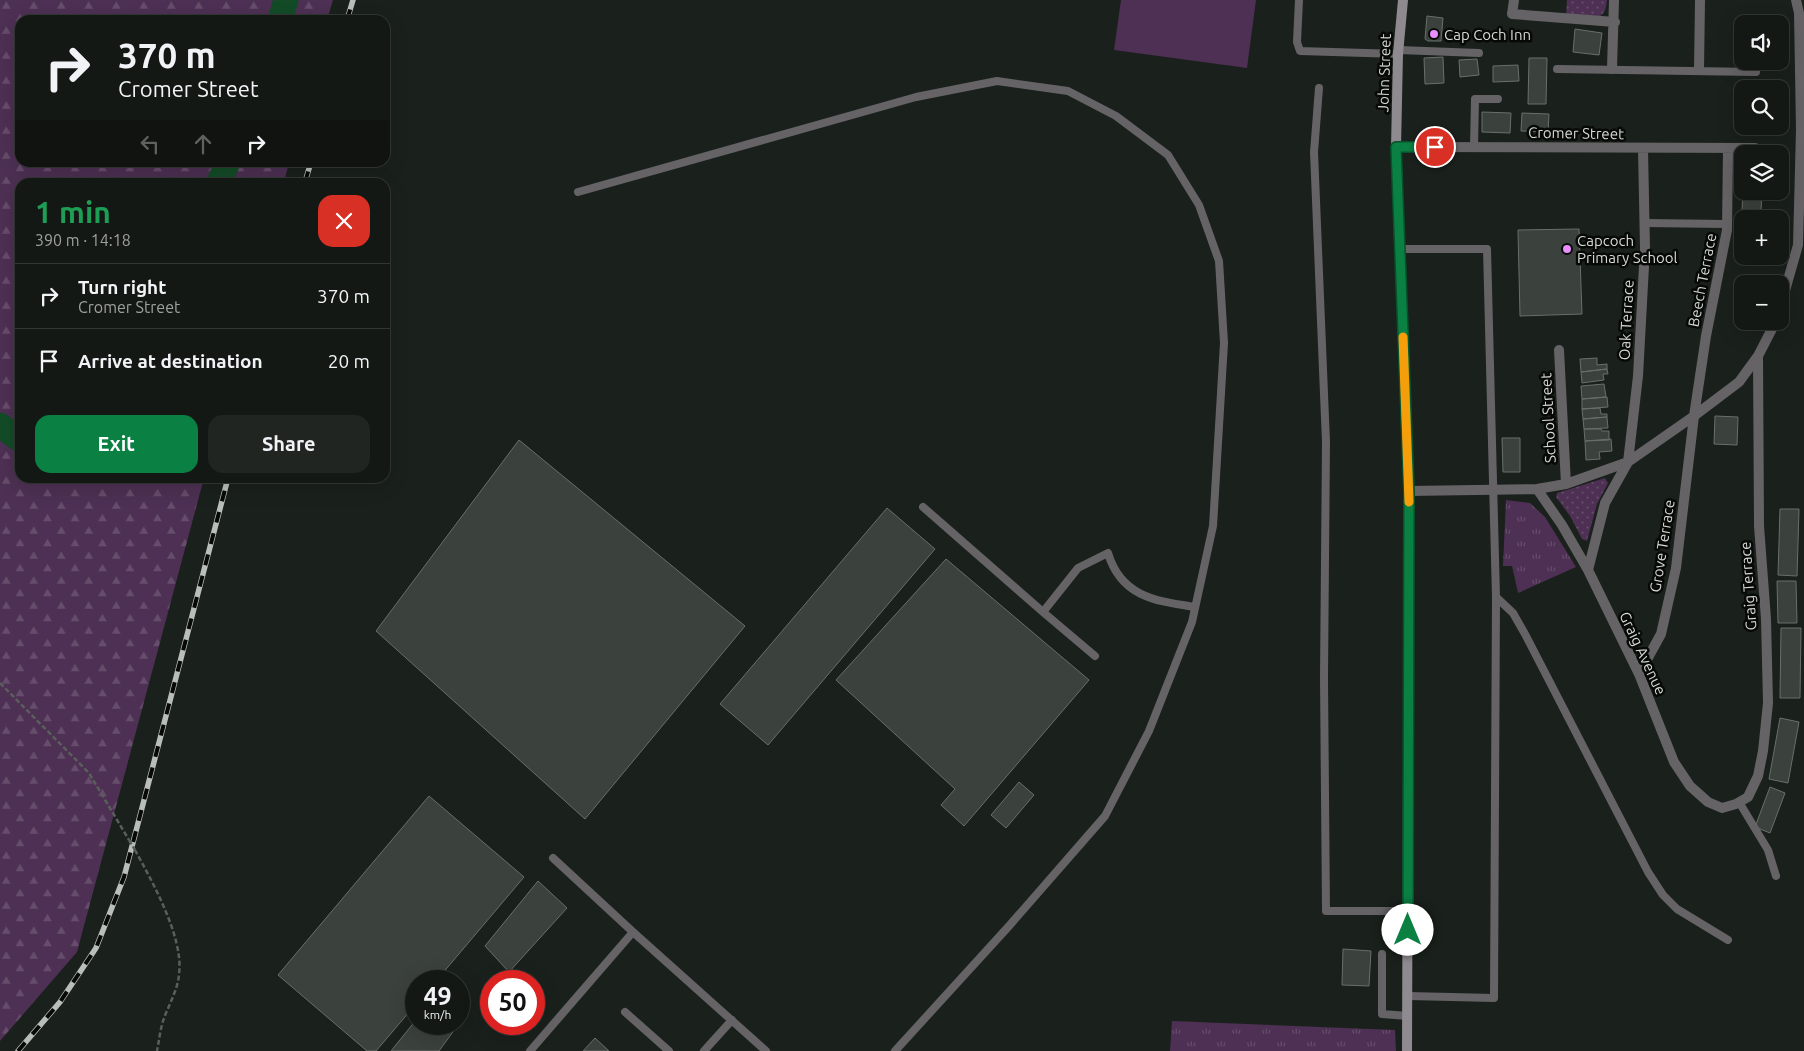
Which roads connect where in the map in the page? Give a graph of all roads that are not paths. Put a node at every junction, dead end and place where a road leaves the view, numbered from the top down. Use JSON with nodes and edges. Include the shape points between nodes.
{"nodes":[{"id":1,"x":1299,"y":0,"type":"edge"},
{"id":2,"x":1403,"y":0,"type":"edge"},
{"id":3,"x":1514,"y":0,"type":"edge"},
{"id":4,"x":1614,"y":0,"type":"edge"},
{"id":5,"x":1700,"y":0,"type":"edge"},
{"id":6,"x":1796,"y":0,"type":"edge"},
{"id":7,"x":1615,"y":22,"type":"junction"},
{"id":8,"x":1399,"y":52,"type":"junction"},
{"id":9,"x":1479,"y":53,"type":"dead end"},
{"id":10,"x":1557,"y":69,"type":"dead end"},
{"id":11,"x":1612,"y":69,"type":"junction"},
{"id":12,"x":1699,"y":70,"type":"junction"},
{"id":13,"x":1756,"y":72,"type":"dead end"},
{"id":14,"x":1319,"y":88,"type":"dead end"},
{"id":15,"x":1498,"y":99,"type":"dead end"},
{"id":16,"x":1396,"y":147,"type":"junction"},
{"id":17,"x":1474,"y":147,"type":"junction"},
{"id":18,"x":1643,"y":149,"type":"junction"},
{"id":19,"x":1728,"y":149,"type":"junction"},
{"id":20,"x":1734,"y":149,"type":"edge"},
{"id":21,"x":578,"y":192,"type":"dead end"},
{"id":22,"x":1645,"y":223,"type":"junction"},
{"id":23,"x":1727,"y":224,"type":"junction"},
{"id":24,"x":1400,"y":249,"type":"junction"},
{"id":25,"x":1789,"y":276,"type":"edge"},
{"id":26,"x":1771,"y":330,"type":"edge"},
{"id":27,"x":1559,"y":350,"type":"dead end"},
{"id":28,"x":1758,"y":356,"type":"junction"},
{"id":29,"x":1694,"y":416,"type":"junction"},
{"id":30,"x":1628,"y":462,"type":"junction"},
{"id":31,"x":1566,"y":484,"type":"junction"},
{"id":32,"x":1493,"y":489,"type":"junction"},
{"id":33,"x":1536,"y":489,"type":"junction"},
{"id":34,"x":1409,"y":491,"type":"junction"},
{"id":35,"x":923,"y":507,"type":"dead end"},
{"id":36,"x":1588,"y":570,"type":"junction"},
{"id":37,"x":1496,"y":597,"type":"junction"},
{"id":38,"x":1195,"y":607,"type":"junction"},
{"id":39,"x":1043,"y":612,"type":"junction"},
{"id":40,"x":1094,"y":656,"type":"dead end"},
{"id":41,"x":1639,"y":674,"type":"junction"},
{"id":42,"x":1737,"y":803,"type":"junction"},
{"id":43,"x":553,"y":858,"type":"dead end"},
{"id":44,"x":1776,"y":876,"type":"dead end"},
{"id":45,"x":1408,"y":911,"type":"junction"},
{"id":46,"x":633,"y":932,"type":"junction"},
{"id":47,"x":1728,"y":940,"type":"dead end"},
{"id":48,"x":1382,"y":954,"type":"dead end"},
{"id":49,"x":1408,"y":996,"type":"junction"},
{"id":50,"x":625,"y":1012,"type":"dead end"},
{"id":51,"x":1408,"y":1016,"type":"junction"},
{"id":52,"x":732,"y":1020,"type":"junction"},
{"id":53,"x":530,"y":1051,"type":"edge"},
{"id":54,"x":669,"y":1051,"type":"edge"},
{"id":55,"x":704,"y":1051,"type":"edge"},
{"id":56,"x":766,"y":1051,"type":"edge"},
{"id":57,"x":895,"y":1051,"type":"edge"},
{"id":58,"x":1407,"y":1051,"type":"edge"}],
"edges":[{"from":1,"to":8,"type":"lane","via":[[1297,42],[1300,51]]},
{"from":2,"to":8,"type":"main road","name":"John Street"},
{"from":3,"to":7,"type":"street","via":[[1512,14]]},
{"from":4,"to":7,"type":"street"},
{"from":5,"to":12,"type":"street"},
{"from":6,"to":25,"type":"street","via":[[1801,130],[1798,245]]},
{"from":7,"to":11,"type":"street"},
{"from":8,"to":9,"type":"lane"},
{"from":8,"to":16,"type":"main road","name":"John Street"},
{"from":10,"to":11,"type":"lane"},
{"from":11,"to":12,"type":"lane"},
{"from":12,"to":13,"type":"lane"},
{"from":14,"to":45,"type":"lane","via":[[1314,152],[1326,442],[1326,911]]},
{"from":15,"to":17,"type":"lane","via":[[1475,99]]},
{"from":16,"to":17,"type":"street","name":"Cromer Street"},
{"from":16,"to":24,"type":"main road","name":"John Street"},
{"from":17,"to":18,"type":"street","name":"Cromer Street"},
{"from":18,"to":19,"type":"street","name":"Cromer Street"},
{"from":18,"to":22,"type":"street","name":"Oak Terrace"},
{"from":19,"to":20,"type":"street","name":"Cromer Street"},
{"from":19,"to":23,"type":"street","name":"Beech Terrace"},
{"from":21,"to":38,"type":"lane","via":[[916,97],[997,81],[1068,91],[1116,116],[1168,156],[1199,205],[1219,262],[1224,343],[1213,526]]},
{"from":22,"to":23,"type":"lane"},
{"from":22,"to":30,"type":"street","name":"Oak Terrace","via":[[1638,376]]},
{"from":23,"to":29,"type":"street","name":"Beech Terrace"},
{"from":24,"to":32,"type":"lane","via":[[1488,249]]},
{"from":24,"to":34,"type":"main road","name":"John Street"},
{"from":26,"to":28,"type":"street"},
{"from":27,"to":31,"type":"street","name":"School Street"},
{"from":28,"to":29,"type":"street","via":[[1739,382]]},
{"from":28,"to":42,"type":"street","name":"Graig Terrace","via":[[1759,526],[1768,703],[1758,776],[1748,797]]},
{"from":29,"to":30,"type":"street"},
{"from":29,"to":41,"type":"street","name":"Grove Terrace","via":[[1676,568],[1661,634]]},
{"from":30,"to":31,"type":"street"},
{"from":30,"to":36,"type":"street","via":[[1605,503]]},
{"from":31,"to":33,"type":"street"},
{"from":32,"to":33,"type":"street"},
{"from":32,"to":34,"type":"street"},
{"from":32,"to":37,"type":"lane"},
{"from":33,"to":36,"type":"street","name":"Graig Avenue"},
{"from":34,"to":45,"type":"main road","name":"John Street"},
{"from":35,"to":39,"type":"lane"},
{"from":36,"to":41,"type":"street","name":"Graig Avenue"},
{"from":37,"to":47,"type":"lane","via":[[1513,613],[1525,634],[1663,896]]},
{"from":37,"to":49,"type":"lane","via":[[1494,998]]},
{"from":38,"to":39,"type":"lane","via":[[1158,601],[1131,589],[1111,563],[1108,553],[1078,568]]},
{"from":38,"to":57,"type":"lane","via":[[1149,730],[1106,816]]},
{"from":39,"to":40,"type":"lane"},
{"from":41,"to":42,"type":"street","name":"Graig Avenue","via":[[1674,762],[1690,786],[1708,802],[1722,808]]},
{"from":42,"to":44,"type":"lane","via":[[1768,850]]},
{"from":43,"to":46,"type":"lane"},
{"from":45,"to":49,"type":"main road","name":"John Street"},
{"from":46,"to":52,"type":"lane"},
{"from":46,"to":53,"type":"lane"},
{"from":48,"to":51,"type":"lane","via":[[1382,1014]]},
{"from":49,"to":51,"type":"main road","name":"John Street"},
{"from":50,"to":54,"type":"lane"},
{"from":51,"to":58,"type":"main road","name":"John Street"},
{"from":52,"to":55,"type":"lane"},
{"from":52,"to":56,"type":"lane"}]}
